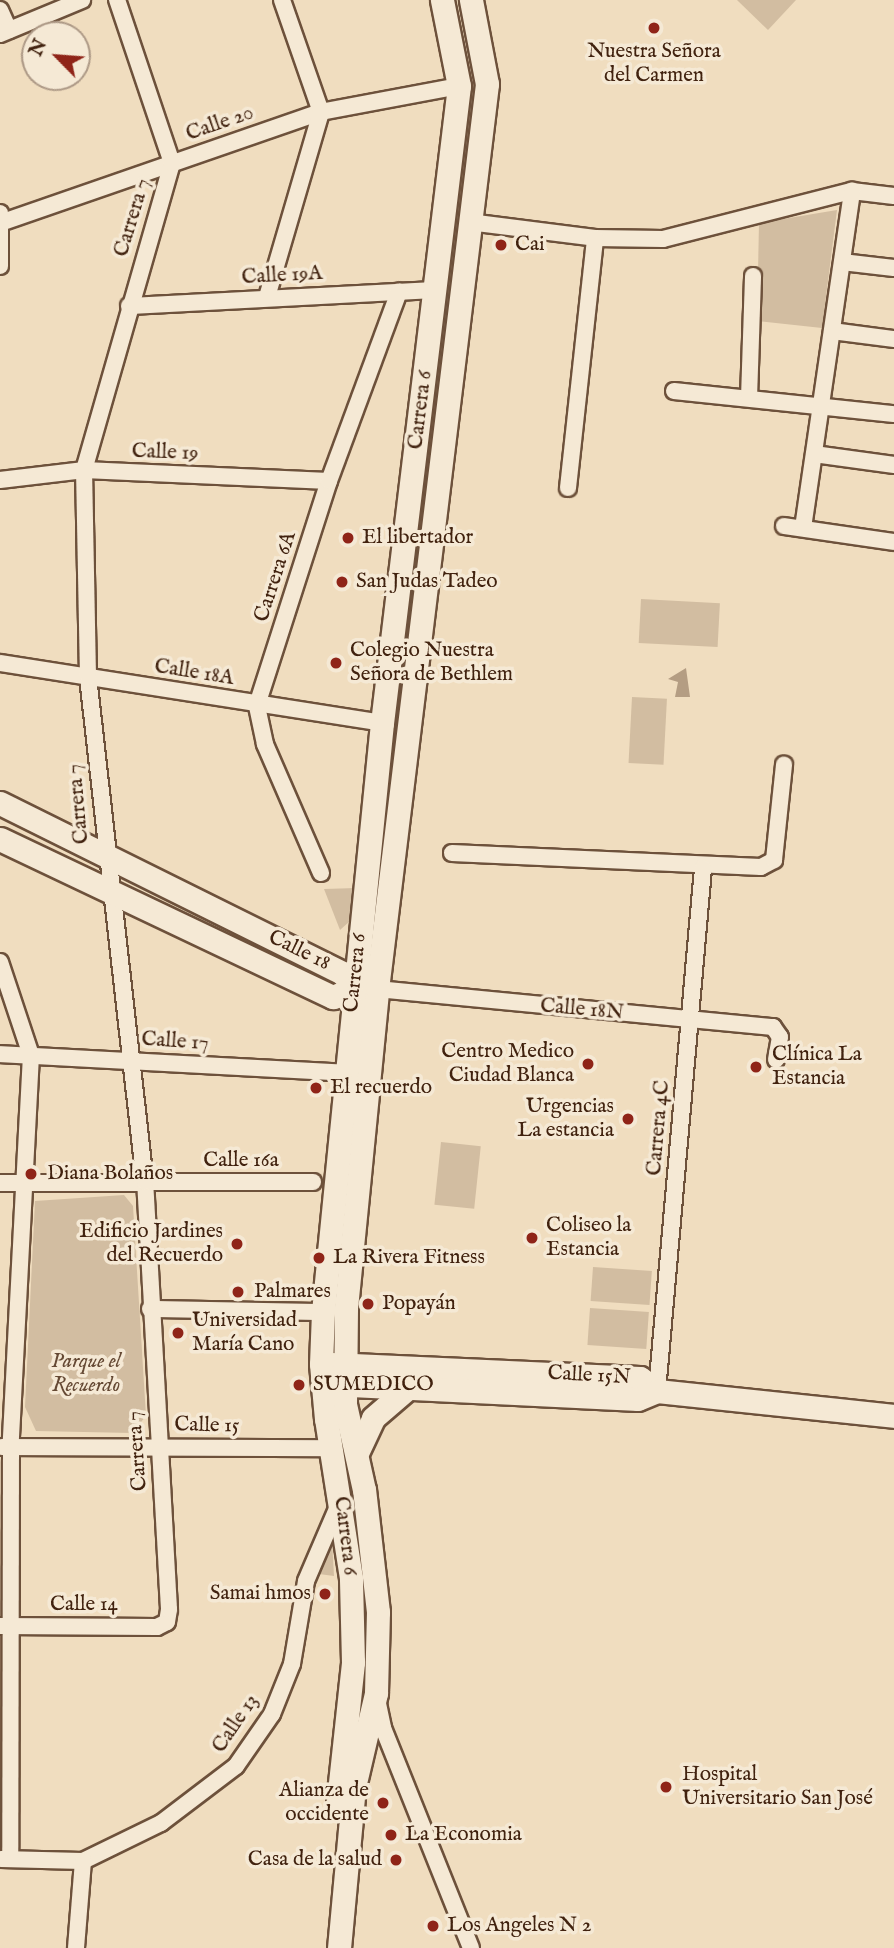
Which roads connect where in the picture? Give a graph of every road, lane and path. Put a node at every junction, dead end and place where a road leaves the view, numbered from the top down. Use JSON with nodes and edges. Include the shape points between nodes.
{"nodes":[{"id":1,"x":82,"y":0,"type":"edge"},
{"id":2,"x":117,"y":0,"type":"edge"},
{"id":3,"x":282,"y":0,"type":"edge"},
{"id":4,"x":442,"y":0,"type":"edge"},
{"id":5,"x":471,"y":0,"type":"edge"},
{"id":6,"x":0,"y":10,"type":"edge"},
{"id":7,"x":4,"y":32,"type":"edge"},
{"id":8,"x":459,"y":86,"type":"junction"},
{"id":9,"x":321,"y":112,"type":"junction"},
{"id":10,"x":172,"y":163,"type":"junction"},
{"id":11,"x":852,"y":191,"type":"junction"},
{"id":12,"x":894,"y":195,"type":"edge"},
{"id":13,"x":1,"y":219,"type":"edge"},
{"id":14,"x":469,"y":222,"type":"junction"},
{"id":15,"x":595,"y":238,"type":"junction"},
{"id":16,"x":842,"y":262,"type":"junction"},
{"id":17,"x":0,"y":267,"type":"edge"},
{"id":18,"x":894,"y":268,"type":"edge"},
{"id":19,"x":753,"y":276,"type":"dead end"},
{"id":20,"x":436,"y":290,"type":"junction"},
{"id":21,"x":399,"y":292,"type":"junction"},
{"id":22,"x":267,"y":298,"type":"junction"},
{"id":23,"x":129,"y":306,"type":"junction"},
{"id":24,"x":832,"y":331,"type":"junction"},
{"id":25,"x":894,"y":339,"type":"edge"},
{"id":26,"x":674,"y":391,"type":"dead end"},
{"id":27,"x":749,"y":398,"type":"junction"},
{"id":28,"x":821,"y":405,"type":"junction"},
{"id":29,"x":894,"y":414,"type":"edge"},
{"id":30,"x":814,"y":454,"type":"junction"},
{"id":31,"x":894,"y":465,"type":"edge"},
{"id":32,"x":83,"y":470,"type":"junction"},
{"id":33,"x":0,"y":480,"type":"edge"},
{"id":34,"x":329,"y":481,"type":"junction"},
{"id":35,"x":568,"y":488,"type":"dead end"},
{"id":36,"x":784,"y":526,"type":"dead end"},
{"id":37,"x":803,"y":528,"type":"junction"},
{"id":38,"x":894,"y":542,"type":"edge"},
{"id":39,"x":0,"y":663,"type":"edge"},
{"id":40,"x":88,"y":677,"type":"junction"},
{"id":41,"x":257,"y":705,"type":"junction"},
{"id":42,"x":382,"y":723,"type":"junction"},
{"id":43,"x":784,"y":765,"type":"dead end"},
{"id":44,"x":0,"y":803,"type":"edge"},
{"id":45,"x":0,"y":839,"type":"edge"},
{"id":46,"x":452,"y":853,"type":"dead end"},
{"id":47,"x":104,"y":855,"type":"junction"},
{"id":48,"x":703,"y":868,"type":"junction"},
{"id":49,"x":321,"y":873,"type":"dead end"},
{"id":50,"x":114,"y":891,"type":"junction"},
{"id":51,"x":360,"y":936,"type":"junction"},
{"id":52,"x":313,"y":958,"type":"junction"},
{"id":53,"x":0,"y":962,"type":"edge"},
{"id":54,"x":366,"y":988,"type":"junction"},
{"id":55,"x":691,"y":1019,"type":"junction"},
{"id":56,"x":0,"y":1054,"type":"edge"},
{"id":57,"x":31,"y":1055,"type":"junction"},
{"id":58,"x":131,"y":1060,"type":"junction"},
{"id":59,"x":776,"y":1060,"type":"dead end"},
{"id":60,"x":346,"y":1073,"type":"junction"},
{"id":61,"x":24,"y":1182,"type":"junction"},
{"id":62,"x":145,"y":1182,"type":"junction"},
{"id":63,"x":313,"y":1182,"type":"dead end"},
{"id":64,"x":0,"y":1183,"type":"edge"},
{"id":65,"x":150,"y":1309,"type":"junction"},
{"id":66,"x":323,"y":1312,"type":"junction"},
{"id":67,"x":7,"y":1318,"type":"edge"},
{"id":68,"x":333,"y":1374,"type":"junction"},
{"id":69,"x":408,"y":1388,"type":"junction"},
{"id":70,"x":657,"y":1391,"type":"junction"},
{"id":71,"x":894,"y":1416,"type":"edge"},
{"id":72,"x":160,"y":1446,"type":"junction"},
{"id":73,"x":6,"y":1447,"type":"edge"},
{"id":74,"x":330,"y":1448,"type":"junction"},
{"id":75,"x":356,"y":1453,"type":"junction"},
{"id":76,"x":341,"y":1498,"type":"junction"},
{"id":77,"x":167,"y":1622,"type":"joint"},
{"id":78,"x":5,"y":1626,"type":"edge"},
{"id":79,"x":376,"y":1693,"type":"junction"},
{"id":80,"x":5,"y":1859,"type":"edge"},
{"id":81,"x":83,"y":1861,"type":"junction"},
{"id":82,"x":76,"y":1948,"type":"edge"},
{"id":83,"x":323,"y":1948,"type":"edge"},
{"id":84,"x":339,"y":1948,"type":"edge"},
{"id":85,"x":471,"y":1948,"type":"edge"}],
"edges":[{"from":1,"to":7,"type":"street"},
{"from":2,"to":10,"type":"street","name":"Carrera 7"},
{"from":3,"to":9,"type":"street"},
{"from":4,"to":8,"type":"main road","name":"Carrera 6"},
{"from":5,"to":14,"type":"main road","name":"Carrera 6","via":[[487,84]]},
{"from":6,"to":7,"type":"street"},
{"from":8,"to":9,"type":"street","name":"Calle 20"},
{"from":8,"to":20,"type":"main road","name":"Carrera 6"},
{"from":9,"to":10,"type":"street","name":"Calle 20"},
{"from":9,"to":22,"type":"street"},
{"from":10,"to":13,"type":"street","name":"Calle 20"},
{"from":10,"to":23,"type":"street","name":"Carrera 7"},
{"from":11,"to":12,"type":"street"},
{"from":11,"to":15,"type":"street","via":[[663,239]]},
{"from":11,"to":16,"type":"street"},
{"from":13,"to":17,"type":"street"},
{"from":14,"to":15,"type":"street"},
{"from":14,"to":54,"type":"main road","name":"Carrera 6"},
{"from":15,"to":35,"type":"street"},
{"from":16,"to":18,"type":"street"},
{"from":16,"to":24,"type":"street"},
{"from":19,"to":27,"type":"street"},
{"from":20,"to":21,"type":"street","name":"Calle 19A"},
{"from":20,"to":42,"type":"main road","name":"Carrera 6"},
{"from":21,"to":22,"type":"street","name":"Calle 19A"},
{"from":21,"to":34,"type":"street","name":"Carrera 6A"},
{"from":22,"to":23,"type":"street","name":"Calle 19A"},
{"from":23,"to":32,"type":"street","name":"Carrera 7"},
{"from":24,"to":25,"type":"street"},
{"from":24,"to":28,"type":"street"},
{"from":26,"to":27,"type":"street"},
{"from":27,"to":28,"type":"street"},
{"from":28,"to":29,"type":"street"},
{"from":28,"to":30,"type":"street"},
{"from":30,"to":31,"type":"street"},
{"from":30,"to":37,"type":"street"},
{"from":32,"to":33,"type":"street","name":"Calle 19"},
{"from":32,"to":34,"type":"street","name":"Calle 19"},
{"from":32,"to":40,"type":"street","name":"Carrera 7"},
{"from":34,"to":41,"type":"street","name":"Carrera 6A"},
{"from":36,"to":37,"type":"street"},
{"from":37,"to":38,"type":"street"},
{"from":39,"to":40,"type":"street","name":"Calle 18A"},
{"from":40,"to":41,"type":"street","name":"Calle 18A"},
{"from":40,"to":47,"type":"street","name":"Carrera 7"},
{"from":41,"to":42,"type":"street","name":"Calle 18A"},
{"from":41,"to":49,"type":"street","name":"Carrera 6A","via":[[265,744]]},
{"from":42,"to":51,"type":"main road","name":"Carrera 6"},
{"from":43,"to":48,"type":"street","via":[[774,860],[761,867]]},
{"from":44,"to":47,"type":"main road","name":"Calle 18"},
{"from":45,"to":50,"type":"main road","name":"Calle 18"},
{"from":46,"to":48,"type":"street"},
{"from":47,"to":50,"type":"street","name":"Carrera 7"},
{"from":47,"to":52,"type":"main road","name":"Calle 18"},
{"from":48,"to":55,"type":"street","name":"Carrera 4C"},
{"from":50,"to":54,"type":"main road","name":"Calle 18","via":[[332,997]]},
{"from":50,"to":58,"type":"street","name":"Carrera 7"},
{"from":51,"to":52,"type":"main road","via":[[339,953]]},
{"from":51,"to":54,"type":"main road","name":"Carrera 6"},
{"from":52,"to":54,"type":"main road","name":"Calle 18"},
{"from":53,"to":57,"type":"street"},
{"from":54,"to":55,"type":"street","name":"Calle 18N"},
{"from":54,"to":60,"type":"main road","name":"Carrera 6"},
{"from":54,"to":68,"type":"main road","name":"Carrera 6"},
{"from":55,"to":59,"type":"street","name":"Calle 18N","via":[[777,1029]]},
{"from":55,"to":70,"type":"street","name":"Carrera 4C"},
{"from":56,"to":57,"type":"street","name":"Calle 17"},
{"from":57,"to":58,"type":"street","name":"Calle 17"},
{"from":57,"to":61,"type":"street"},
{"from":58,"to":60,"type":"street","name":"Calle 17"},
{"from":58,"to":62,"type":"street","name":"Carrera 7"},
{"from":60,"to":66,"type":"main road","name":"Carrera 6"},
{"from":61,"to":62,"type":"street","name":"Calle 16a"},
{"from":61,"to":64,"type":"street","name":"Calle 16a"},
{"from":61,"to":67,"type":"street"},
{"from":62,"to":63,"type":"street","name":"Calle 16a"},
{"from":62,"to":65,"type":"street","name":"Carrera 7"},
{"from":65,"to":66,"type":"street"},
{"from":65,"to":72,"type":"street","name":"Carrera 7"},
{"from":66,"to":68,"type":"main road","name":"Carrera 6"},
{"from":67,"to":73,"type":"street"},
{"from":68,"to":69,"type":"main road"},
{"from":68,"to":70,"type":"main road","name":"Calle 15N","via":[[640,1378]]},
{"from":68,"to":74,"type":"main road","name":"Carrera 6"},
{"from":68,"to":75,"type":"main road","name":"Carrera 6"},
{"from":69,"to":70,"type":"main road","via":[[638,1399]]},
{"from":69,"to":75,"type":"main road","via":[[373,1418]]},
{"from":70,"to":71,"type":"main road","name":"Calle 15N"},
{"from":72,"to":73,"type":"street","name":"Calle 15"},
{"from":72,"to":74,"type":"street","name":"Calle 15"},
{"from":72,"to":77,"type":"street","name":"Carrera 7"},
{"from":73,"to":78,"type":"street"},
{"from":74,"to":76,"type":"main road","name":"Carrera 6"},
{"from":75,"to":79,"type":"main road","name":"Carrera 6","via":[[378,1612]]},
{"from":76,"to":81,"type":"street","name":"Calle 13","via":[[306,1581],[292,1664],[272,1714],[236,1766],[161,1823]]},
{"from":76,"to":83,"type":"main road","name":"Carrera 6","via":[[351,1578],[353,1662]]},
{"from":77,"to":78,"type":"street","name":"Calle 14","via":[[157,1627]]},
{"from":78,"to":80,"type":"street"},
{"from":79,"to":84,"type":"main road","name":"Carrera 6","via":[[354,1787]]},
{"from":79,"to":85,"type":"street","name":"Carrera 6","via":[[383,1728]]},
{"from":80,"to":81,"type":"street","name":"Calle 13"},
{"from":81,"to":82,"type":"street"}]}
